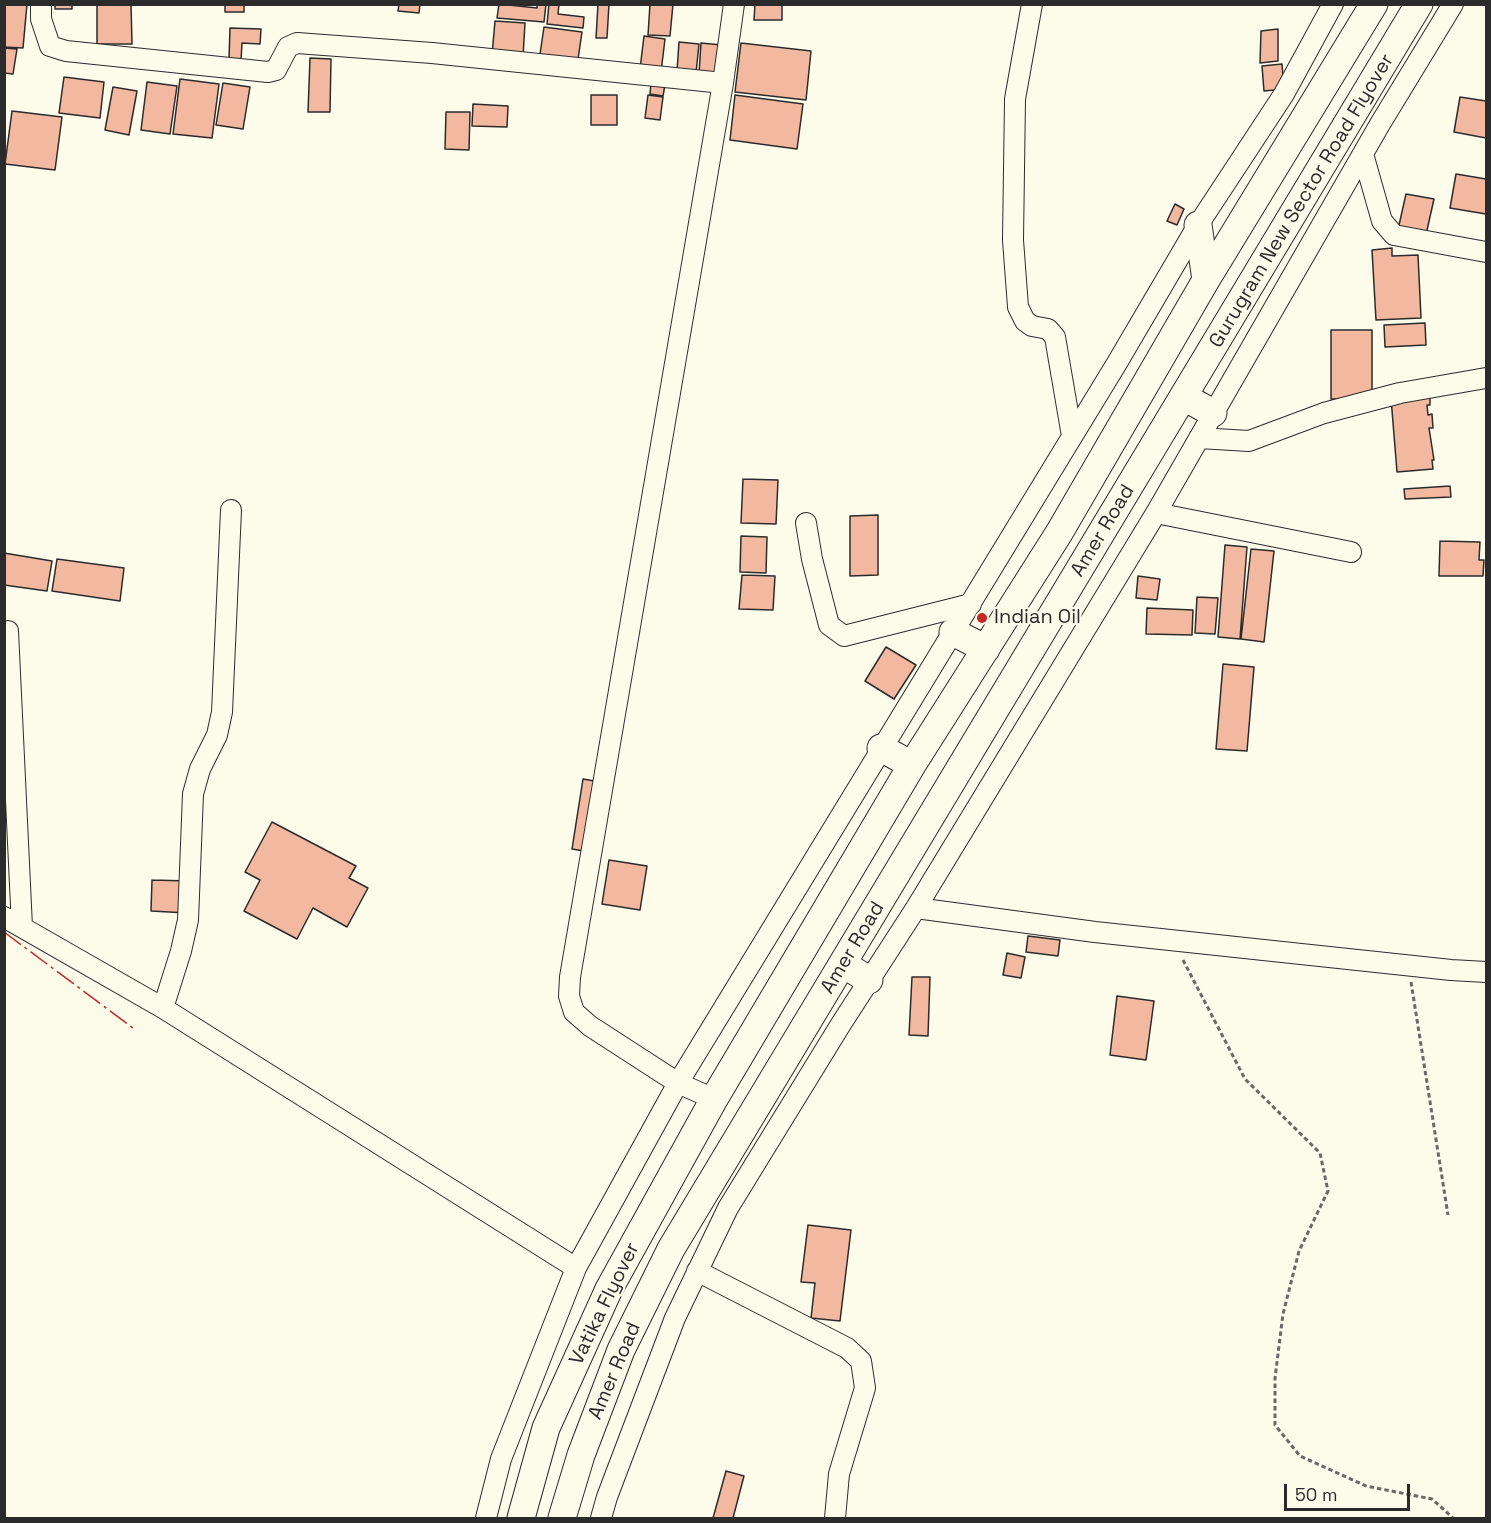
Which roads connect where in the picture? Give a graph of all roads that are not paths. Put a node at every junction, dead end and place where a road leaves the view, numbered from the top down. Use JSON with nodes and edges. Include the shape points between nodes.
{"nodes":[{"id":1,"x":41,"y":4,"type":"edge"},
{"id":2,"x":734,"y":4,"type":"edge"},
{"id":3,"x":1032,"y":4,"type":"edge"},
{"id":4,"x":1333,"y":4,"type":"edge"},
{"id":5,"x":1419,"y":4,"type":"edge"},
{"id":6,"x":1454,"y":4,"type":"edge"},
{"id":7,"x":1367,"y":10,"type":"edge"},
{"id":8,"x":723,"y":83,"type":"junction"},
{"id":9,"x":1363,"y":154,"type":"junction"},
{"id":10,"x":1198,"y":225,"type":"junction"},
{"id":11,"x":1486,"y":252,"type":"edge"},
{"id":12,"x":1206,"y":280,"type":"junction"},
{"id":13,"x":1486,"y":378,"type":"edge"},
{"id":14,"x":1184,"y":397,"type":"junction"},
{"id":15,"x":1213,"y":413,"type":"junction"},
{"id":16,"x":1072,"y":436,"type":"junction"},
{"id":17,"x":1199,"y":438,"type":"junction"},
{"id":18,"x":231,"y":510,"type":"dead end"},
{"id":19,"x":1156,"y":513,"type":"junction"},
{"id":20,"x":806,"y":524,"type":"dead end"},
{"id":21,"x":1351,"y":552,"type":"dead end"},
{"id":22,"x":970,"y":604,"type":"junction"},
{"id":23,"x":8,"y":631,"type":"dead end"},
{"id":24,"x":953,"y":632,"type":"junction"},
{"id":25,"x":986,"y":649,"type":"junction"},
{"id":26,"x":881,"y":748,"type":"junction"},
{"id":27,"x":912,"y":765,"type":"junction"},
{"id":28,"x":916,"y":908,"type":"junction"},
{"id":29,"x":4,"y":917,"type":"edge"},
{"id":30,"x":22,"y":927,"type":"junction"},
{"id":31,"x":843,"y":964,"type":"junction"},
{"id":32,"x":1486,"y":972,"type":"edge"},
{"id":33,"x":869,"y":980,"type":"junction"},
{"id":34,"x":163,"y":1008,"type":"junction"},
{"id":35,"x":678,"y":1083,"type":"junction"},
{"id":36,"x":714,"y":1099,"type":"junction"},
{"id":37,"x":576,"y":1268,"type":"junction"},
{"id":38,"x":697,"y":1271,"type":"junction"},
{"id":39,"x":486,"y":1518,"type":"edge"},
{"id":40,"x":521,"y":1518,"type":"edge"},
{"id":41,"x":562,"y":1518,"type":"edge"},
{"id":42,"x":601,"y":1518,"type":"edge"},
{"id":43,"x":835,"y":1518,"type":"edge"}],
"edges":[{"from":1,"to":8,"type":"street","via":[[41,20],[50,46],[66,51],[268,72],[276,70],[288,47],[297,43]]},
{"from":2,"to":8,"type":"street"},
{"from":3,"to":16,"type":"street","via":[[1015,99],[1013,240],[1017,307],[1025,321],[1048,329],[1055,337]]},
{"from":4,"to":10,"type":"street","via":[[1284,94]]},
{"from":5,"to":14,"type":"highway","name":"Gurugram New Sector Road Flyover"},
{"from":6,"to":9,"type":"street"},
{"from":7,"to":12,"type":"highway","name":"Vatika Flyover"},
{"from":8,"to":35,"type":"street","via":[[569,996],[574,1012],[590,1026]]},
{"from":9,"to":11,"type":"street","via":[[1382,221],[1394,235]]},
{"from":9,"to":15,"type":"street"},
{"from":10,"to":12,"type":"highway"},
{"from":10,"to":16,"type":"street"},
{"from":12,"to":25,"type":"highway","name":"Vatika Flyover","via":[[1059,533]]},
{"from":13,"to":17,"type":"street","via":[[1400,393],[1324,413],[1249,441]]},
{"from":14,"to":15,"type":"highway"},
{"from":14,"to":31,"type":"highway","name":"Amer Road"},
{"from":15,"to":17,"type":"street"},
{"from":16,"to":22,"type":"street"},
{"from":17,"to":19,"type":"street"},
{"from":18,"to":34,"type":"street","via":[[222,712],[193,794],[188,920]]},
{"from":19,"to":21,"type":"street"},
{"from":19,"to":28,"type":"street"},
{"from":20,"to":22,"type":"street","via":[[829,625],[844,636]]},
{"from":22,"to":24,"type":"street"},
{"from":23,"to":30,"type":"street"},
{"from":24,"to":25,"type":"highway"},
{"from":24,"to":26,"type":"street"},
{"from":25,"to":27,"type":"highway","name":"Vatika Flyover"},
{"from":26,"to":27,"type":"highway"},
{"from":26,"to":35,"type":"street"},
{"from":27,"to":36,"type":"highway","name":"Vatika Flyover"},
{"from":28,"to":32,"type":"street","via":[[1173,940]]},
{"from":28,"to":33,"type":"street"},
{"from":29,"to":30,"type":"street"},
{"from":30,"to":34,"type":"street"},
{"from":31,"to":33,"type":"highway"},
{"from":31,"to":41,"type":"highway","name":"Amer Road","via":[[671,1249],[621,1350]]},
{"from":33,"to":38,"type":"street","via":[[728,1208]]},
{"from":34,"to":37,"type":"street"},
{"from":35,"to":36,"type":"street"},
{"from":35,"to":37,"type":"street"},
{"from":36,"to":40,"type":"highway","name":"Vatika Flyover","via":[[609,1289],[546,1428]]},
{"from":37,"to":39,"type":"street","via":[[501,1459]]},
{"from":38,"to":42,"type":"street","via":[[667,1339]]},
{"from":38,"to":43,"type":"street","via":[[847,1348],[861,1361],[864,1388],[839,1474]]}]}
